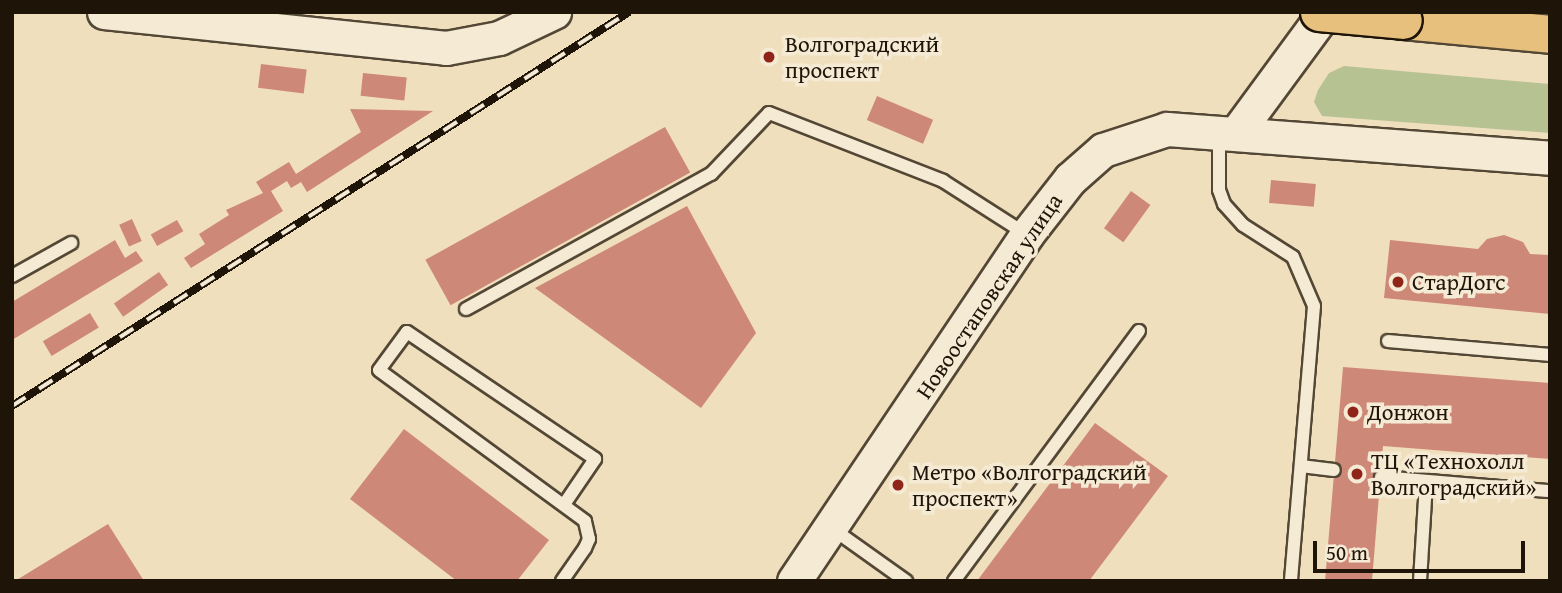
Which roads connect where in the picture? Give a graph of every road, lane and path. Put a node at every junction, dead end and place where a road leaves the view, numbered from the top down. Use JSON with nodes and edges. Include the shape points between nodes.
{"nodes":[{"id":1,"x":104,"y":12,"type":"edge"},
{"id":2,"x":554,"y":12,"type":"edge"},
{"id":3,"x":1319,"y":12,"type":"edge"},
{"id":4,"x":1325,"y":12,"type":"edge"},
{"id":5,"x":1550,"y":34,"type":"edge"},
{"id":6,"x":1228,"y":132,"type":"junction"},
{"id":7,"x":1550,"y":158,"type":"edge"},
{"id":8,"x":1027,"y":234,"type":"junction"},
{"id":9,"x":71,"y":243,"type":"dead end"},
{"id":10,"x":12,"y":276,"type":"edge"},
{"id":11,"x":466,"y":309,"type":"dead end"},
{"id":12,"x":1139,"y":331,"type":"dead end"},
{"id":13,"x":1388,"y":341,"type":"dead end"},
{"id":14,"x":1550,"y":355,"type":"edge"},
{"id":15,"x":1301,"y":466,"type":"junction"},
{"id":16,"x":1334,"y":470,"type":"dead end"},
{"id":17,"x":1381,"y":477,"type":"dead end"},
{"id":18,"x":1426,"y":483,"type":"junction"},
{"id":19,"x":1547,"y":491,"type":"dead end"},
{"id":20,"x":565,"y":503,"type":"junction"},
{"id":21,"x":833,"y":528,"type":"junction"},
{"id":22,"x":562,"y":581,"type":"edge"},
{"id":23,"x":794,"y":581,"type":"edge"},
{"id":24,"x":906,"y":581,"type":"edge"},
{"id":25,"x":954,"y":581,"type":"edge"},
{"id":26,"x":1292,"y":581,"type":"edge"},
{"id":27,"x":1420,"y":581,"type":"edge"}],
"edges":[{"from":1,"to":2,"type":"main road","via":[[446,48],[499,38]]},
{"from":3,"to":5,"type":"main road","bridge":true},
{"from":4,"to":6,"type":"main road"},
{"from":6,"to":7,"type":"main road","name":"Новоостаповская улица"},
{"from":6,"to":8,"type":"main road","name":"Новоостаповская улица","via":[[1167,129],[1119,141],[1091,158],[1070,179]]},
{"from":6,"to":15,"type":"lane","via":[[1219,190],[1224,204],[1243,225],[1293,257],[1314,306]]},
{"from":8,"to":11,"type":"lane","via":[[943,181],[769,113],[711,174]]},
{"from":8,"to":21,"type":"main road","name":"Новоостаповская улица"},
{"from":9,"to":10,"type":"lane"},
{"from":12,"to":25,"type":"lane"},
{"from":13,"to":14,"type":"lane"},
{"from":15,"to":16,"type":"lane"},
{"from":15,"to":26,"type":"lane"},
{"from":17,"to":18,"type":"lane"},
{"from":18,"to":19,"type":"lane"},
{"from":18,"to":27,"type":"lane"},
{"from":20,"to":20,"type":"lane","via":[[379,370],[407,332],[595,459]]},
{"from":20,"to":22,"type":"lane","via":[[584,521],[589,539]]},
{"from":21,"to":23,"type":"main road","name":"Новоостаповская улица"},
{"from":21,"to":24,"type":"lane"}]}
